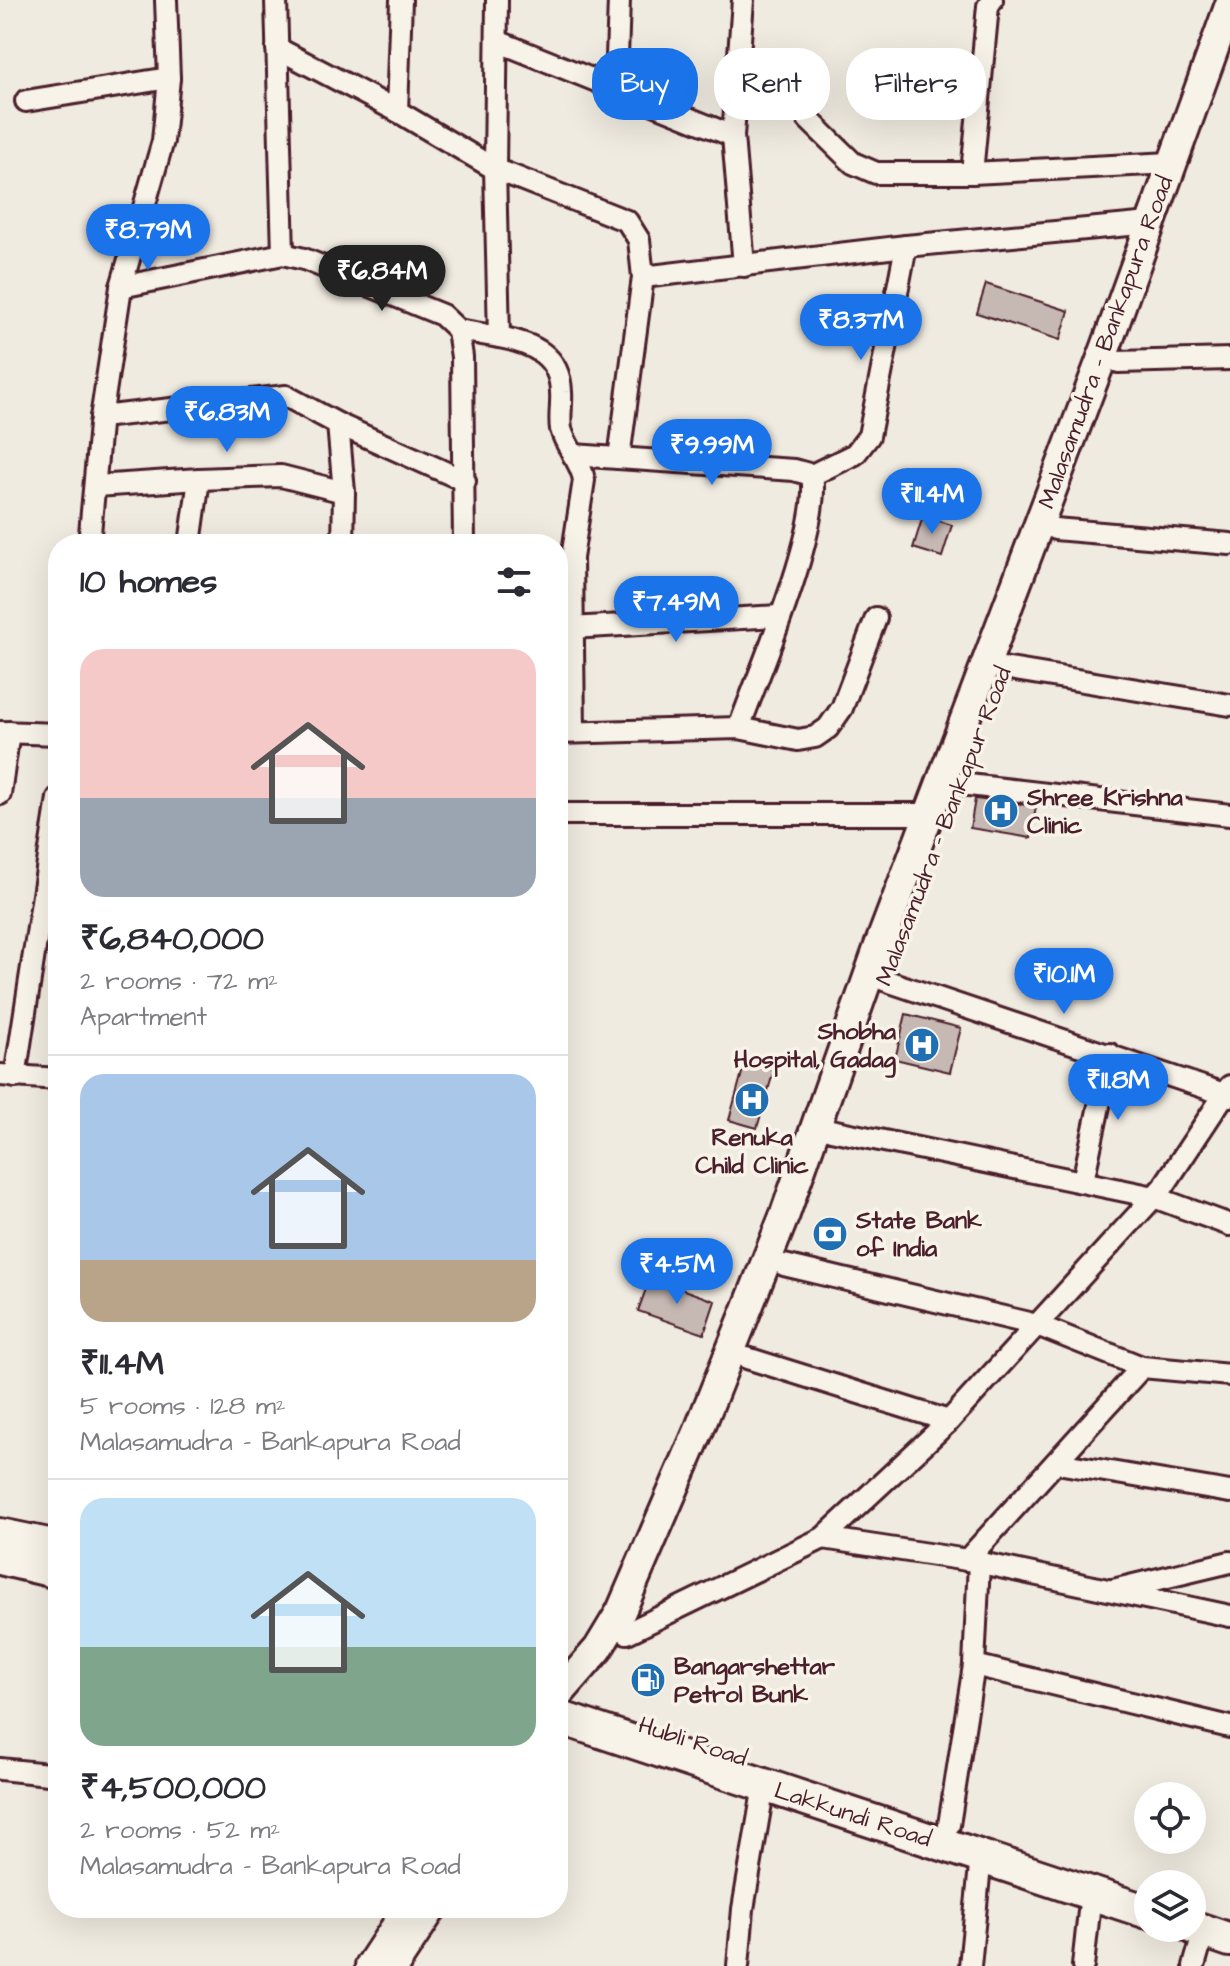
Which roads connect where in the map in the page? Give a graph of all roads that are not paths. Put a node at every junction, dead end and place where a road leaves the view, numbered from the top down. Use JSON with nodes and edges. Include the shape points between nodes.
{"nodes":[{"id":1,"x":166,"y":0,"type":"edge"},
{"id":2,"x":276,"y":0,"type":"edge"},
{"id":3,"x":401,"y":0,"type":"edge"},
{"id":4,"x":497,"y":0,"type":"edge"},
{"id":5,"x":619,"y":0,"type":"edge"},
{"id":6,"x":743,"y":0,"type":"edge"},
{"id":7,"x":992,"y":0,"type":"edge"},
{"id":8,"x":1230,"y":4,"type":"edge"},
{"id":9,"x":497,"y":41,"type":"junction"},
{"id":10,"x":277,"y":48,"type":"junction"},
{"id":11,"x":617,"y":48,"type":"edge"},
{"id":12,"x":1229,"y":52,"type":"edge"},
{"id":13,"x":592,"y":77,"type":"edge"},
{"id":14,"x":169,"y":78,"type":"junction"},
{"id":15,"x":26,"y":101,"type":"dead end"},
{"id":16,"x":397,"y":111,"type":"junction"},
{"id":17,"x":696,"y":120,"type":"edge"},
{"id":18,"x":809,"y":120,"type":"edge"},
{"id":19,"x":733,"y":136,"type":"junction"},
{"id":20,"x":1171,"y":163,"type":"junction"},
{"id":21,"x":495,"y":169,"type":"junction"},
{"id":22,"x":972,"y":173,"type":"junction"},
{"id":23,"x":1150,"y":223,"type":"junction"},
{"id":24,"x":906,"y":246,"type":"junction"},
{"id":25,"x":283,"y":254,"type":"junction"},
{"id":26,"x":744,"y":266,"type":"junction"},
{"id":27,"x":643,"y":277,"type":"junction"},
{"id":28,"x":121,"y":287,"type":"junction"},
{"id":29,"x":458,"y":330,"type":"junction"},
{"id":30,"x":499,"y":337,"type":"junction"},
{"id":31,"x":1230,"y":359,"type":"edge"},
{"id":32,"x":1118,"y":362,"type":"junction"},
{"id":33,"x":101,"y":417,"type":"junction"},
{"id":34,"x":338,"y":424,"type":"junction"},
{"id":35,"x":573,"y":455,"type":"junction"},
{"id":36,"x":619,"y":458,"type":"junction"},
{"id":37,"x":812,"y":475,"type":"junction"},
{"id":38,"x":199,"y":479,"type":"junction"},
{"id":39,"x":465,"y":481,"type":"junction"},
{"id":40,"x":96,"y":486,"type":"junction"},
{"id":41,"x":344,"y":492,"type":"junction"},
{"id":42,"x":1055,"y":529,"type":"junction"},
{"id":43,"x":90,"y":534,"type":"edge"},
{"id":44,"x":191,"y":534,"type":"edge"},
{"id":45,"x":343,"y":534,"type":"edge"},
{"id":46,"x":464,"y":534,"type":"edge"},
{"id":47,"x":1230,"y":544,"type":"edge"},
{"id":48,"x":779,"y":616,"type":"junction"},
{"id":49,"x":876,"y":618,"type":"dead end"},
{"id":50,"x":571,"y":628,"type":"junction"},
{"id":51,"x":1003,"y":668,"type":"junction"},
{"id":52,"x":568,"y":690,"type":"edge"},
{"id":53,"x":1230,"y":705,"type":"edge"},
{"id":54,"x":739,"y":728,"type":"junction"},
{"id":55,"x":5,"y":732,"type":"edge"},
{"id":56,"x":568,"y":732,"type":"edge"},
{"id":57,"x":48,"y":734,"type":"edge"},
{"id":58,"x":960,"y":784,"type":"junction"},
{"id":59,"x":0,"y":794,"type":"edge"},
{"id":60,"x":568,"y":814,"type":"edge"},
{"id":61,"x":931,"y":814,"type":"junction"},
{"id":62,"x":1230,"y":815,"type":"edge"},
{"id":63,"x":48,"y":854,"type":"edge"},
{"id":64,"x":884,"y":980,"type":"junction"},
{"id":65,"x":1110,"y":1054,"type":"junction"},
{"id":66,"x":8,"y":1076,"type":"edge"},
{"id":67,"x":48,"y":1078,"type":"edge"},
{"id":68,"x":1228,"y":1092,"type":"edge"},
{"id":69,"x":831,"y":1130,"type":"junction"},
{"id":70,"x":1083,"y":1181,"type":"junction"},
{"id":71,"x":1154,"y":1197,"type":"junction"},
{"id":72,"x":1230,"y":1225,"type":"edge"},
{"id":73,"x":784,"y":1265,"type":"junction"},
{"id":74,"x":1037,"y":1325,"type":"junction"},
{"id":75,"x":747,"y":1358,"type":"junction"},
{"id":76,"x":1142,"y":1367,"type":"junction"},
{"id":77,"x":1230,"y":1375,"type":"edge"},
{"id":78,"x":949,"y":1421,"type":"junction"},
{"id":79,"x":1057,"y":1463,"type":"junction"},
{"id":80,"x":1230,"y":1492,"type":"edge"},
{"id":81,"x":0,"y":1535,"type":"edge"},
{"id":82,"x":823,"y":1538,"type":"junction"},
{"id":83,"x":48,"y":1545,"type":"edge"},
{"id":84,"x":0,"y":1558,"type":"edge"},
{"id":85,"x":973,"y":1561,"type":"junction"},
{"id":86,"x":1230,"y":1562,"type":"edge"},
{"id":87,"x":48,"y":1570,"type":"edge"},
{"id":88,"x":1107,"y":1591,"type":"junction"},
{"id":89,"x":1230,"y":1616,"type":"edge"},
{"id":90,"x":627,"y":1633,"type":"junction"},
{"id":91,"x":974,"y":1665,"type":"junction"},
{"id":92,"x":568,"y":1699,"type":"edge"},
{"id":93,"x":568,"y":1702,"type":"edge"},
{"id":94,"x":568,"y":1711,"type":"edge"},
{"id":95,"x":568,"y":1711,"type":"edge"},
{"id":96,"x":1230,"y":1727,"type":"edge"},
{"id":97,"x":0,"y":1769,"type":"edge"},
{"id":98,"x":48,"y":1774,"type":"edge"},
{"id":99,"x":764,"y":1785,"type":"junction"},
{"id":100,"x":949,"y":1825,"type":"junction"},
{"id":101,"x":981,"y":1856,"type":"junction"},
{"id":102,"x":1134,"y":1886,"type":"edge"},
{"id":103,"x":1091,"y":1893,"type":"junction"},
{"id":104,"x":1134,"y":1907,"type":"edge"},
{"id":105,"x":401,"y":1918,"type":"edge"},
{"id":106,"x":425,"y":1918,"type":"edge"},
{"id":107,"x":1210,"y":1925,"type":"edge"},
{"id":108,"x":370,"y":1966,"type":"edge"},
{"id":109,"x":394,"y":1966,"type":"edge"},
{"id":110,"x":738,"y":1966,"type":"edge"},
{"id":111,"x":970,"y":1966,"type":"edge"},
{"id":112,"x":1083,"y":1966,"type":"edge"},
{"id":113,"x":1194,"y":1966,"type":"edge"}],
"edges":[{"from":1,"to":14,"type":"street"},
{"from":2,"to":10,"type":"street"},
{"from":3,"to":16,"type":"street"},
{"from":4,"to":9,"type":"street"},
{"from":5,"to":11,"type":"street"},
{"from":6,"to":19,"type":"street"},
{"from":7,"to":22,"type":"street"},
{"from":8,"to":20,"type":"main road","name":"Malasamudra - Bankapura Road"},
{"from":9,"to":13,"type":"street"},
{"from":9,"to":21,"type":"street"},
{"from":10,"to":16,"type":"street"},
{"from":10,"to":25,"type":"street"},
{"from":12,"to":32,"type":"main road","name":"Malasamudra - Bankapur Road"},
{"from":14,"to":15,"type":"street"},
{"from":14,"to":28,"type":"street","via":[[156,172]]},
{"from":16,"to":21,"type":"street"},
{"from":17,"to":19,"type":"street"},
{"from":18,"to":22,"type":"street","via":[[853,163],[876,173]]},
{"from":19,"to":26,"type":"street"},
{"from":20,"to":22,"type":"street"},
{"from":20,"to":23,"type":"main road","name":"Malasamudra - Bankapura Road"},
{"from":21,"to":27,"type":"street","via":[[627,221],[639,240]]},
{"from":21,"to":30,"type":"street"},
{"from":23,"to":24,"type":"street"},
{"from":23,"to":61,"type":"main road","name":"Malasamudra - Bankapura Road"},
{"from":24,"to":26,"type":"street"},
{"from":24,"to":37,"type":"street","via":[[869,436],[855,454]]},
{"from":25,"to":28,"type":"street"},
{"from":25,"to":29,"type":"street","via":[[424,306]]},
{"from":26,"to":27,"type":"street"},
{"from":27,"to":36,"type":"street"},
{"from":28,"to":33,"type":"street"},
{"from":29,"to":30,"type":"street"},
{"from":29,"to":39,"type":"street"},
{"from":30,"to":35,"type":"street","via":[[535,348],[559,371],[562,431]]},
{"from":31,"to":32,"type":"street"},
{"from":32,"to":42,"type":"main road","name":"Malasamudra - Bankapur Road"},
{"from":33,"to":34,"type":"street","via":[[286,396]]},
{"from":33,"to":40,"type":"street"},
{"from":34,"to":39,"type":"street"},
{"from":34,"to":41,"type":"street"},
{"from":35,"to":36,"type":"street"},
{"from":35,"to":50,"type":"street","via":[[584,480],[572,558]]},
{"from":36,"to":37,"type":"street"},
{"from":37,"to":48,"type":"street","via":[[807,537]]},
{"from":38,"to":40,"type":"street"},
{"from":38,"to":41,"type":"street","via":[[281,476]]},
{"from":38,"to":44,"type":"street"},
{"from":39,"to":46,"type":"street"},
{"from":40,"to":43,"type":"street"},
{"from":41,"to":45,"type":"street"},
{"from":42,"to":47,"type":"street"},
{"from":42,"to":51,"type":"main road","name":"Malasamudra - Bankapur Road"},
{"from":48,"to":50,"type":"street"},
{"from":48,"to":54,"type":"street"},
{"from":49,"to":54,"type":"street","via":[[842,708],[828,728],[798,740]]},
{"from":50,"to":52,"type":"street"},
{"from":51,"to":53,"type":"street"},
{"from":51,"to":58,"type":"main road","name":"Malasamudra - Bankapur Road"},
{"from":54,"to":56,"type":"street"},
{"from":55,"to":57,"type":"street"},
{"from":55,"to":59,"type":"street"},
{"from":58,"to":62,"type":"street"},
{"from":58,"to":64,"type":"main road","name":"Malasamudra - Bankapur Road"},
{"from":60,"to":61,"type":"street"},
{"from":61,"to":92,"type":"main road","name":"Malasamudra - Bankapura Road","via":[[785,1214],[699,1430],[621,1611]]},
{"from":63,"to":66,"type":"street"},
{"from":64,"to":65,"type":"street"},
{"from":64,"to":69,"type":"main road","name":"Malasamudra - Bankapur Road"},
{"from":65,"to":68,"type":"street"},
{"from":65,"to":70,"type":"street"},
{"from":66,"to":67,"type":"street"},
{"from":68,"to":71,"type":"street"},
{"from":69,"to":70,"type":"street"},
{"from":69,"to":73,"type":"main road","name":"Malasamudra - Bankapur Road"},
{"from":70,"to":71,"type":"street"},
{"from":71,"to":72,"type":"street"},
{"from":71,"to":74,"type":"street"},
{"from":73,"to":74,"type":"street"},
{"from":73,"to":75,"type":"main road","name":"Malasamudra - Bankapur Road"},
{"from":74,"to":76,"type":"street"},
{"from":74,"to":78,"type":"street"},
{"from":75,"to":78,"type":"street"},
{"from":75,"to":90,"type":"main road","name":"Malasamudra - Bankapur Road","via":[[663,1562]]},
{"from":76,"to":77,"type":"street"},
{"from":76,"to":79,"type":"street"},
{"from":78,"to":82,"type":"street"},
{"from":79,"to":80,"type":"street"},
{"from":79,"to":85,"type":"street"},
{"from":81,"to":83,"type":"main road"},
{"from":82,"to":85,"type":"street"},
{"from":82,"to":90,"type":"street"},
{"from":84,"to":87,"type":"main road"},
{"from":85,"to":88,"type":"street"},
{"from":85,"to":91,"type":"street"},
{"from":86,"to":88,"type":"street"},
{"from":88,"to":89,"type":"street"},
{"from":90,"to":93,"type":"main road","name":"Malasamudra - Bankapur Road"},
{"from":91,"to":96,"type":"street"},
{"from":91,"to":100,"type":"street"},
{"from":94,"to":99,"type":"main road","name":"Lakkundi Road"},
{"from":95,"to":100,"type":"main road","name":"Hubli Road"},
{"from":97,"to":98,"type":"street"},
{"from":99,"to":101,"type":"main road","name":"Lakkundi Road"},
{"from":99,"to":110,"type":"street"},
{"from":100,"to":102,"type":"main road","name":"Hubli Road"},
{"from":101,"to":103,"type":"main road","name":"Lakkundi Road"},
{"from":101,"to":111,"type":"street"},
{"from":103,"to":104,"type":"main road","name":"Lakkundi Road"},
{"from":103,"to":112,"type":"street"},
{"from":105,"to":108,"type":"main road"},
{"from":106,"to":109,"type":"main road"},
{"from":107,"to":113,"type":"street"}]}
